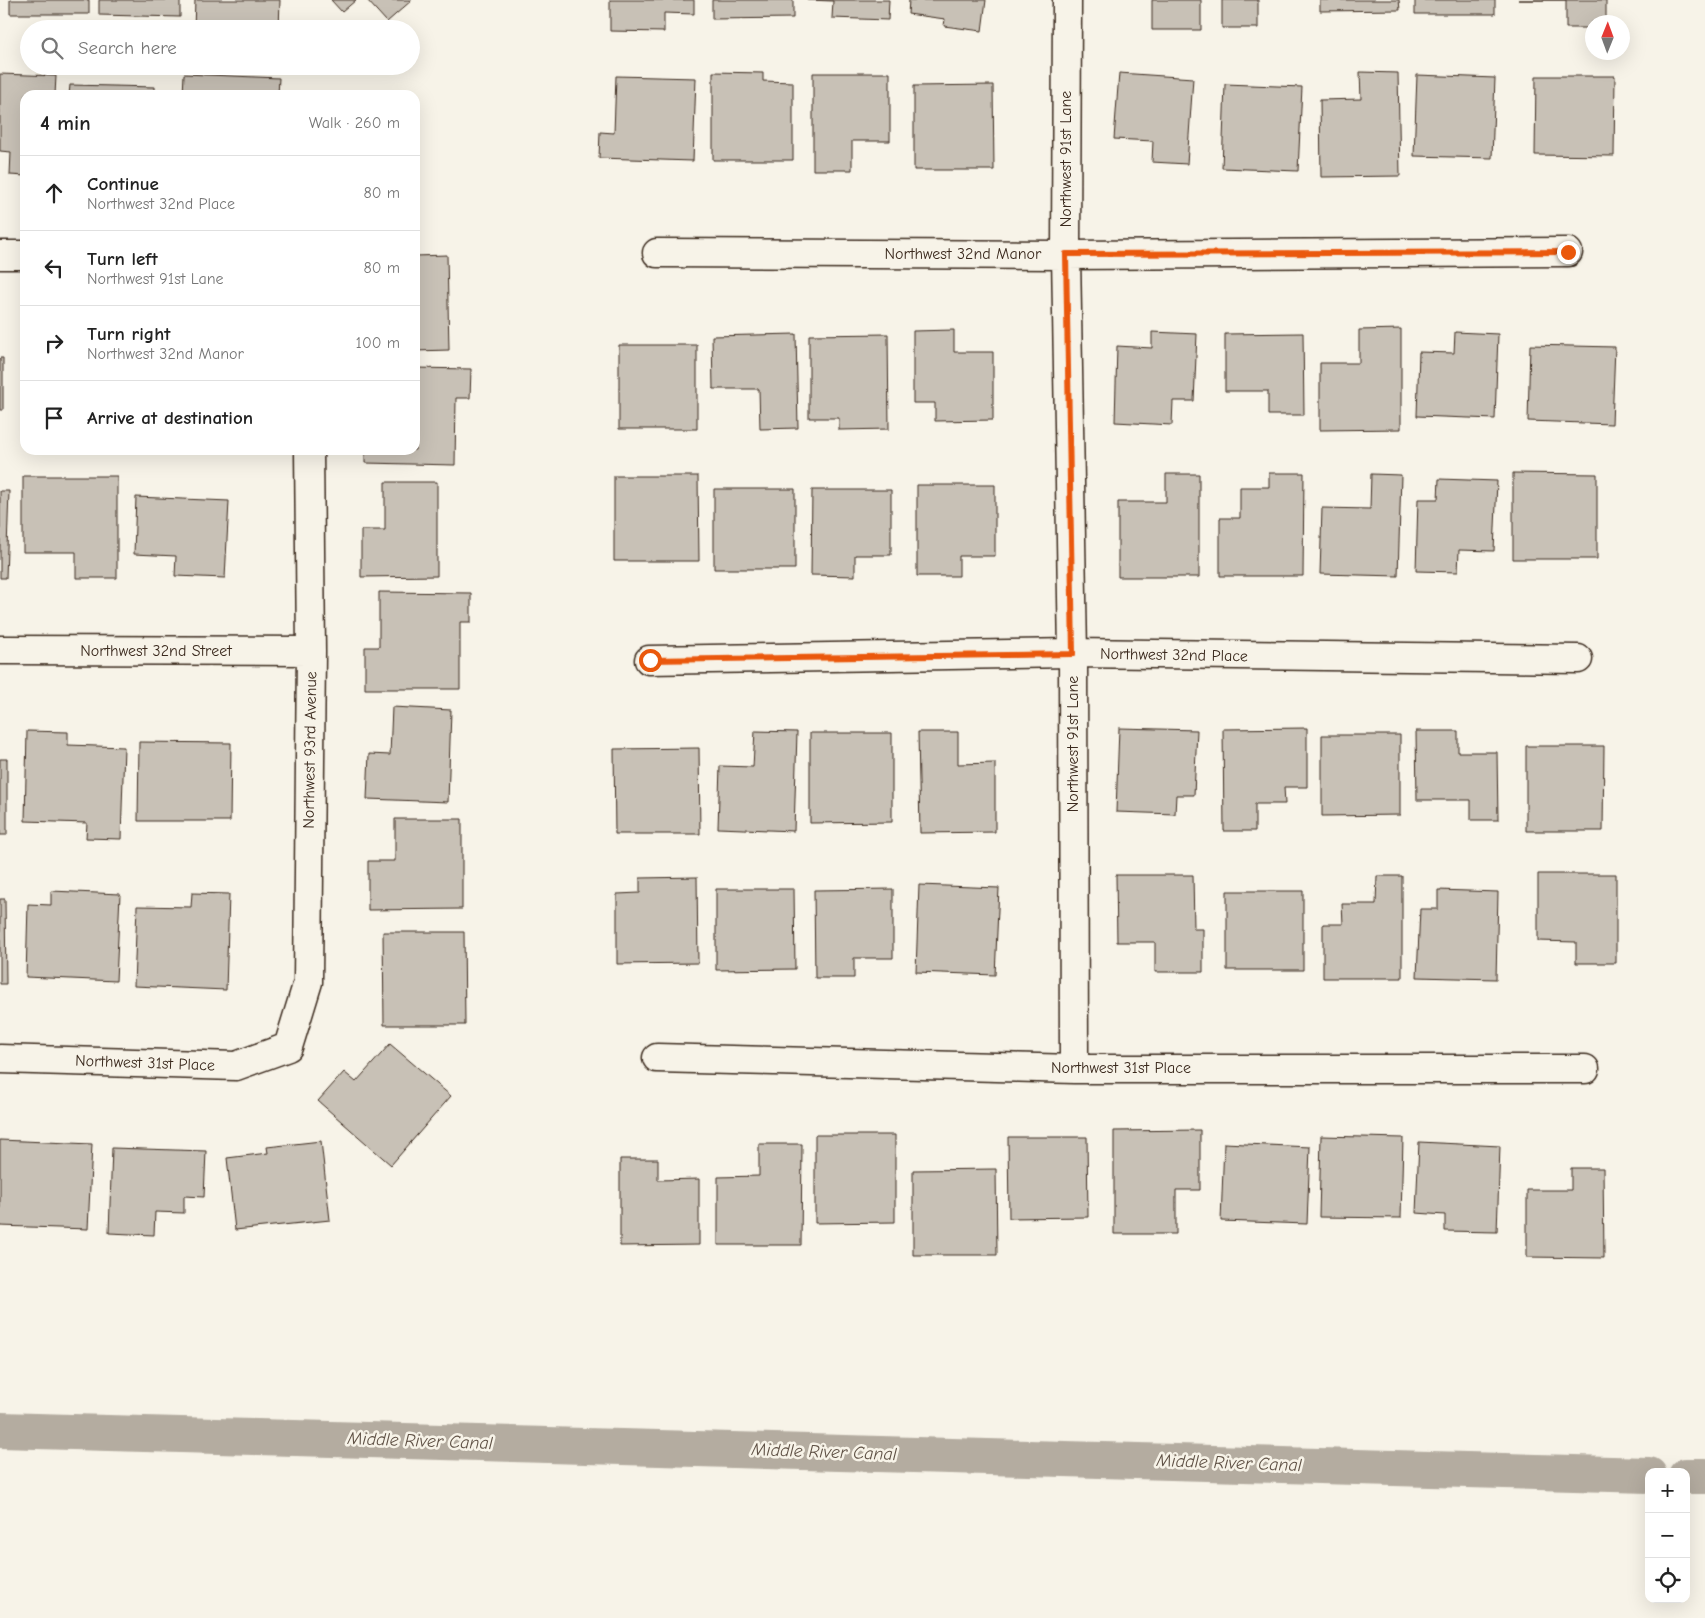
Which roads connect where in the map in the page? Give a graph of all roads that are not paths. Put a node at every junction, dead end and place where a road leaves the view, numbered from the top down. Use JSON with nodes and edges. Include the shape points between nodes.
{"nodes":[{"id":1,"x":1067,"y":0,"type":"edge"},
{"id":2,"x":1568,"y":252,"type":"dead end"},
{"id":3,"x":657,"y":253,"type":"dead end"},
{"id":4,"x":1066,"y":254,"type":"junction"},
{"id":5,"x":0,"y":255,"type":"edge"},
{"id":6,"x":20,"y":255,"type":"edge"},
{"id":7,"x":310,"y":455,"type":"edge"},
{"id":8,"x":0,"y":650,"type":"edge"},
{"id":9,"x":311,"y":651,"type":"junction"},
{"id":10,"x":1073,"y":654,"type":"junction"},
{"id":11,"x":1578,"y":659,"type":"dead end"},
{"id":12,"x":650,"y":660,"type":"dead end"},
{"id":13,"x":288,"y":1047,"type":"joint"},
{"id":14,"x":657,"y":1058,"type":"dead end"},
{"id":15,"x":0,"y":1059,"type":"edge"},
{"id":16,"x":1074,"y":1069,"type":"junction"},
{"id":17,"x":1585,"y":1070,"type":"dead end"}],
"edges":[{"from":1,"to":4,"type":"street","name":"Northwest 91st Lane"},
{"from":2,"to":4,"type":"street","name":"Northwest 32nd Manor"},
{"from":3,"to":4,"type":"street","name":"Northwest 32nd Manor"},
{"from":4,"to":10,"type":"street","name":"Northwest 91st Lane"},
{"from":5,"to":6,"type":"street"},
{"from":7,"to":9,"type":"street","name":"Northwest 93rd Avenue"},
{"from":8,"to":9,"type":"street","name":"Northwest 32nd Street"},
{"from":9,"to":13,"type":"street","name":"Northwest 93rd Avenue","via":[[308,982]]},
{"from":10,"to":11,"type":"street","name":"Northwest 32nd Place"},
{"from":10,"to":12,"type":"street","name":"Northwest 32nd Place"},
{"from":10,"to":16,"type":"street","name":"Northwest 91st Lane"},
{"from":13,"to":15,"type":"street","name":"Northwest 31st Place","via":[[236,1066]]},
{"from":14,"to":16,"type":"street","name":"Northwest 31st Place"},
{"from":16,"to":17,"type":"street","name":"Northwest 31st Place"}]}
